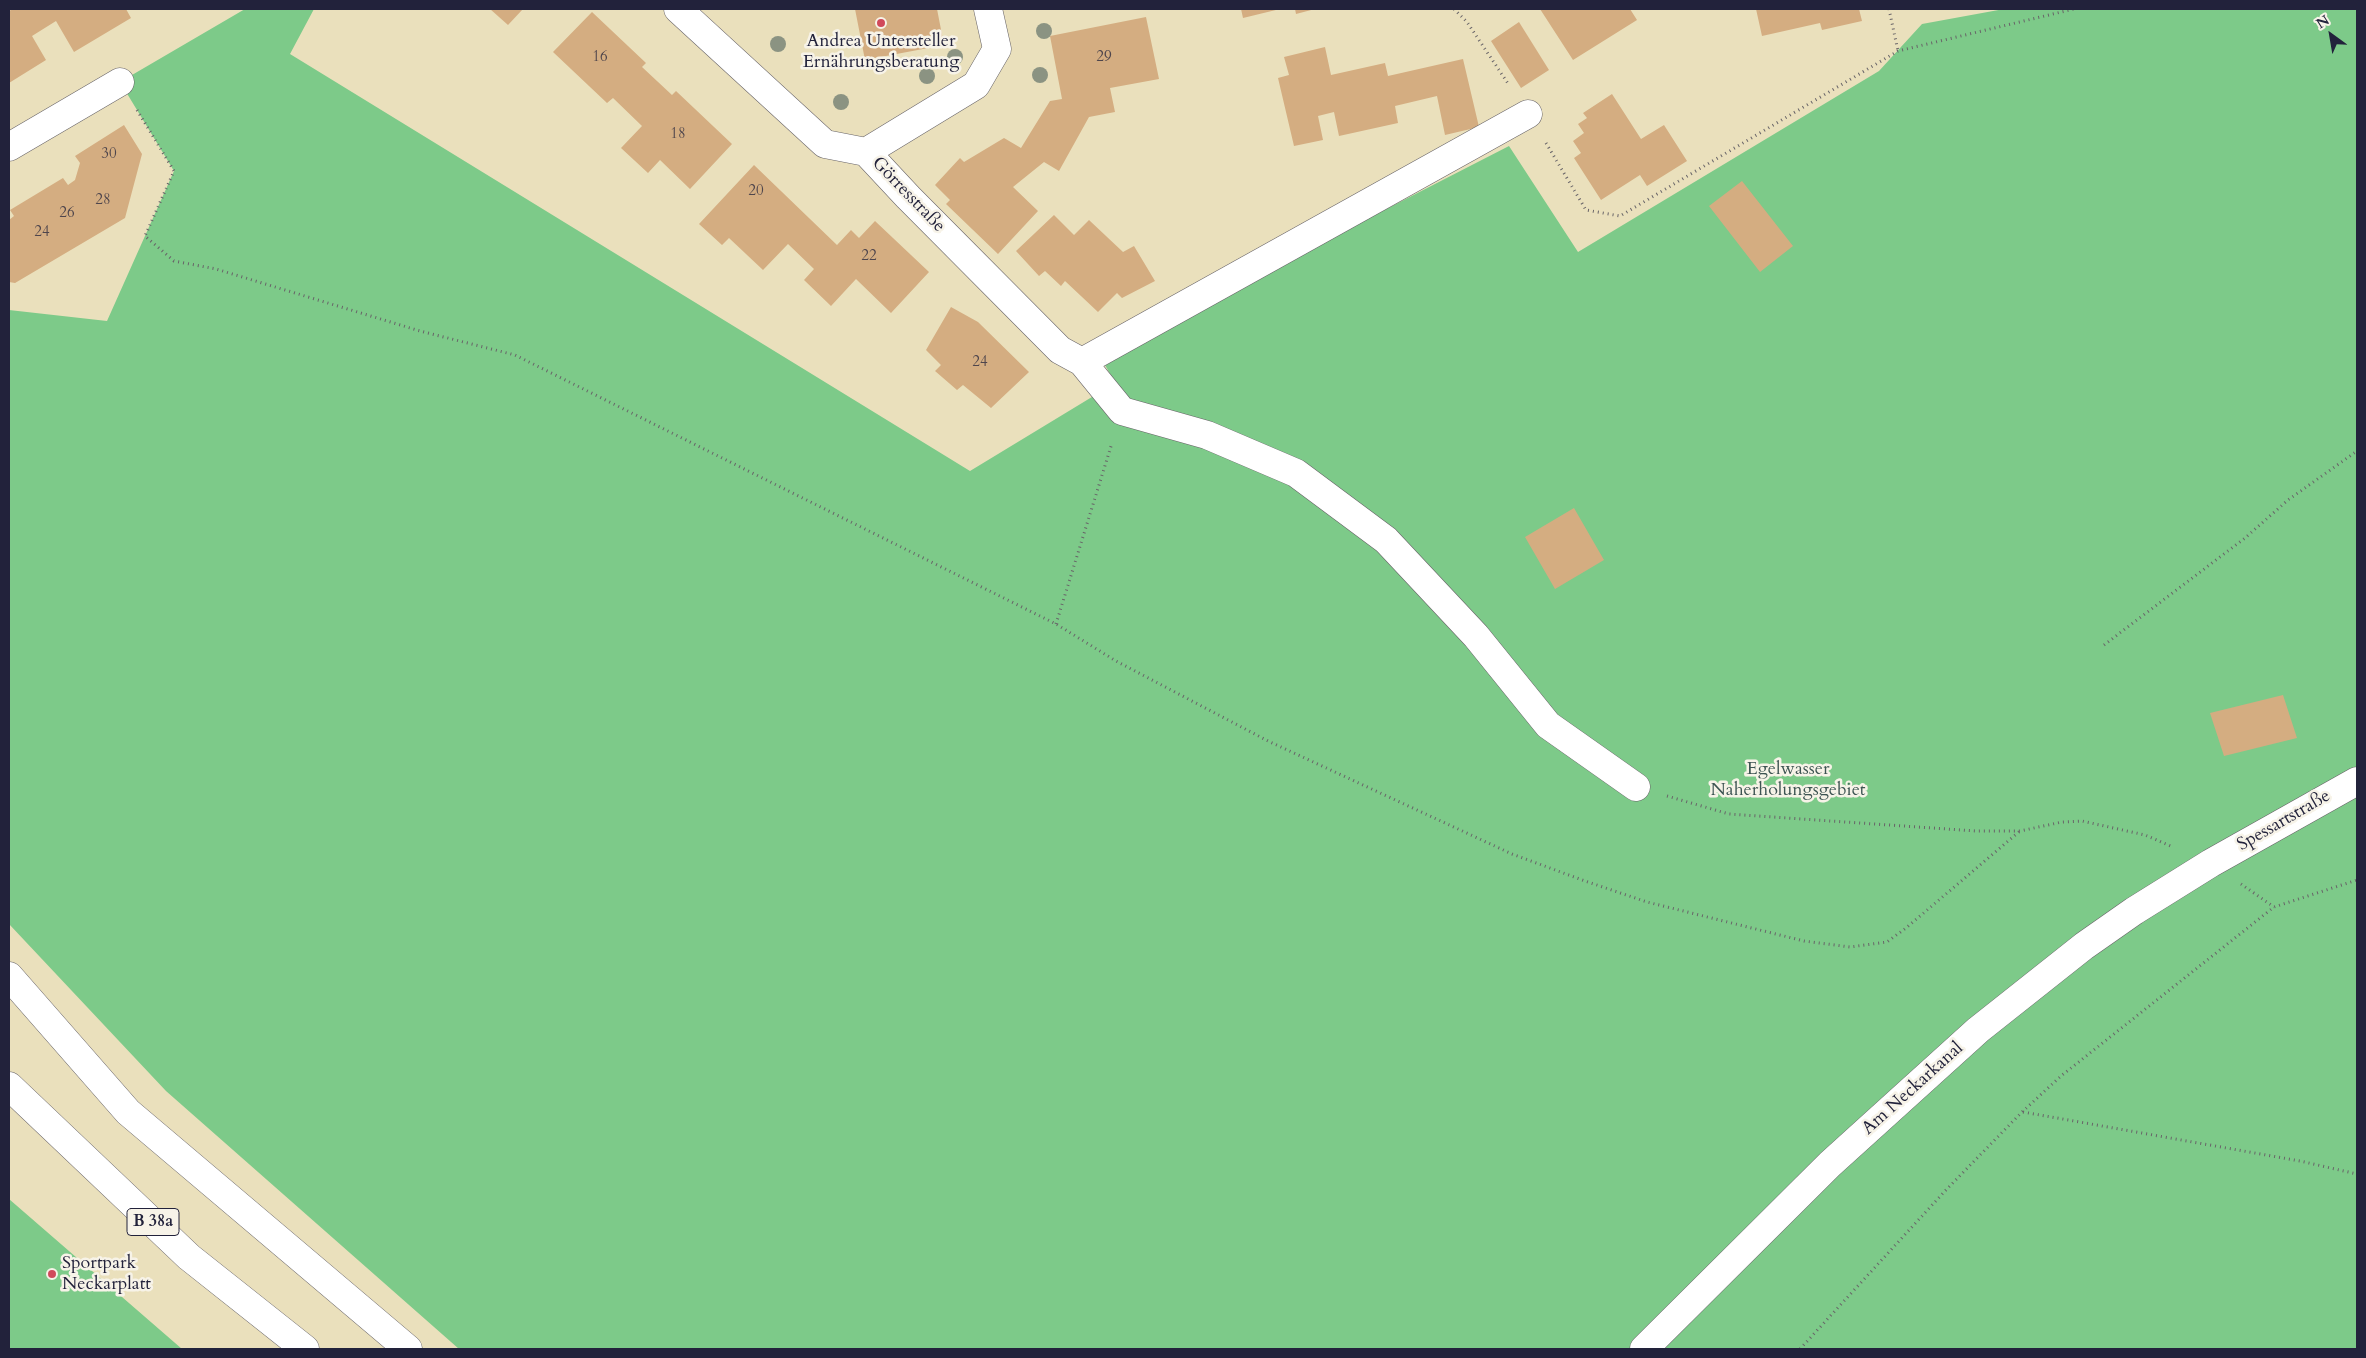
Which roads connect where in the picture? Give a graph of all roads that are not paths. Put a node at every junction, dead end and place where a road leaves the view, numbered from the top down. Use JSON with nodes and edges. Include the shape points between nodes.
{"nodes":[{"id":1,"x":678,"y":9,"type":"edge"},
{"id":2,"x":988,"y":9,"type":"edge"},
{"id":3,"x":120,"y":82,"type":"road end"},
{"id":4,"x":1528,"y":114,"type":"road end"},
{"id":5,"x":9,"y":147,"type":"edge"},
{"id":6,"x":866,"y":152,"type":"junction"},
{"id":7,"x":1082,"y":362,"type":"junction"},
{"id":8,"x":2357,"y":781,"type":"edge"},
{"id":9,"x":1636,"y":787,"type":"road end"},
{"id":10,"x":2211,"y":863,"type":"joint"},
{"id":11,"x":9,"y":976,"type":"edge"},
{"id":12,"x":9,"y":1086,"type":"edge"},
{"id":13,"x":305,"y":1349,"type":"edge"},
{"id":14,"x":408,"y":1349,"type":"edge"},
{"id":15,"x":1644,"y":1349,"type":"edge"}],
"edges":[{"from":1,"to":6,"type":"main road","name":"Görresstraße","via":[[825,144]]},
{"from":2,"to":6,"type":"main road","via":[[997,49],[976,85]]},
{"from":3,"to":5,"type":"main road"},
{"from":4,"to":7,"type":"main road"},
{"from":6,"to":7,"type":"main road","name":"Görresstraße","via":[[1060,350]]},
{"from":7,"to":9,"type":"main road","via":[[1122,411],[1207,435],[1296,473],[1386,540],[1476,636],[1548,725]]},
{"from":8,"to":10,"type":"main road","name":"Spessartstraße"},
{"from":10,"to":15,"type":"main road","name":"Am Neckarkanal","via":[[2134,910],[1978,1030],[1830,1164]]},
{"from":11,"to":14,"type":"main road","via":[[128,1112]]},
{"from":12,"to":13,"type":"main road","number":"B 38a","via":[[189,1257]]}]}
